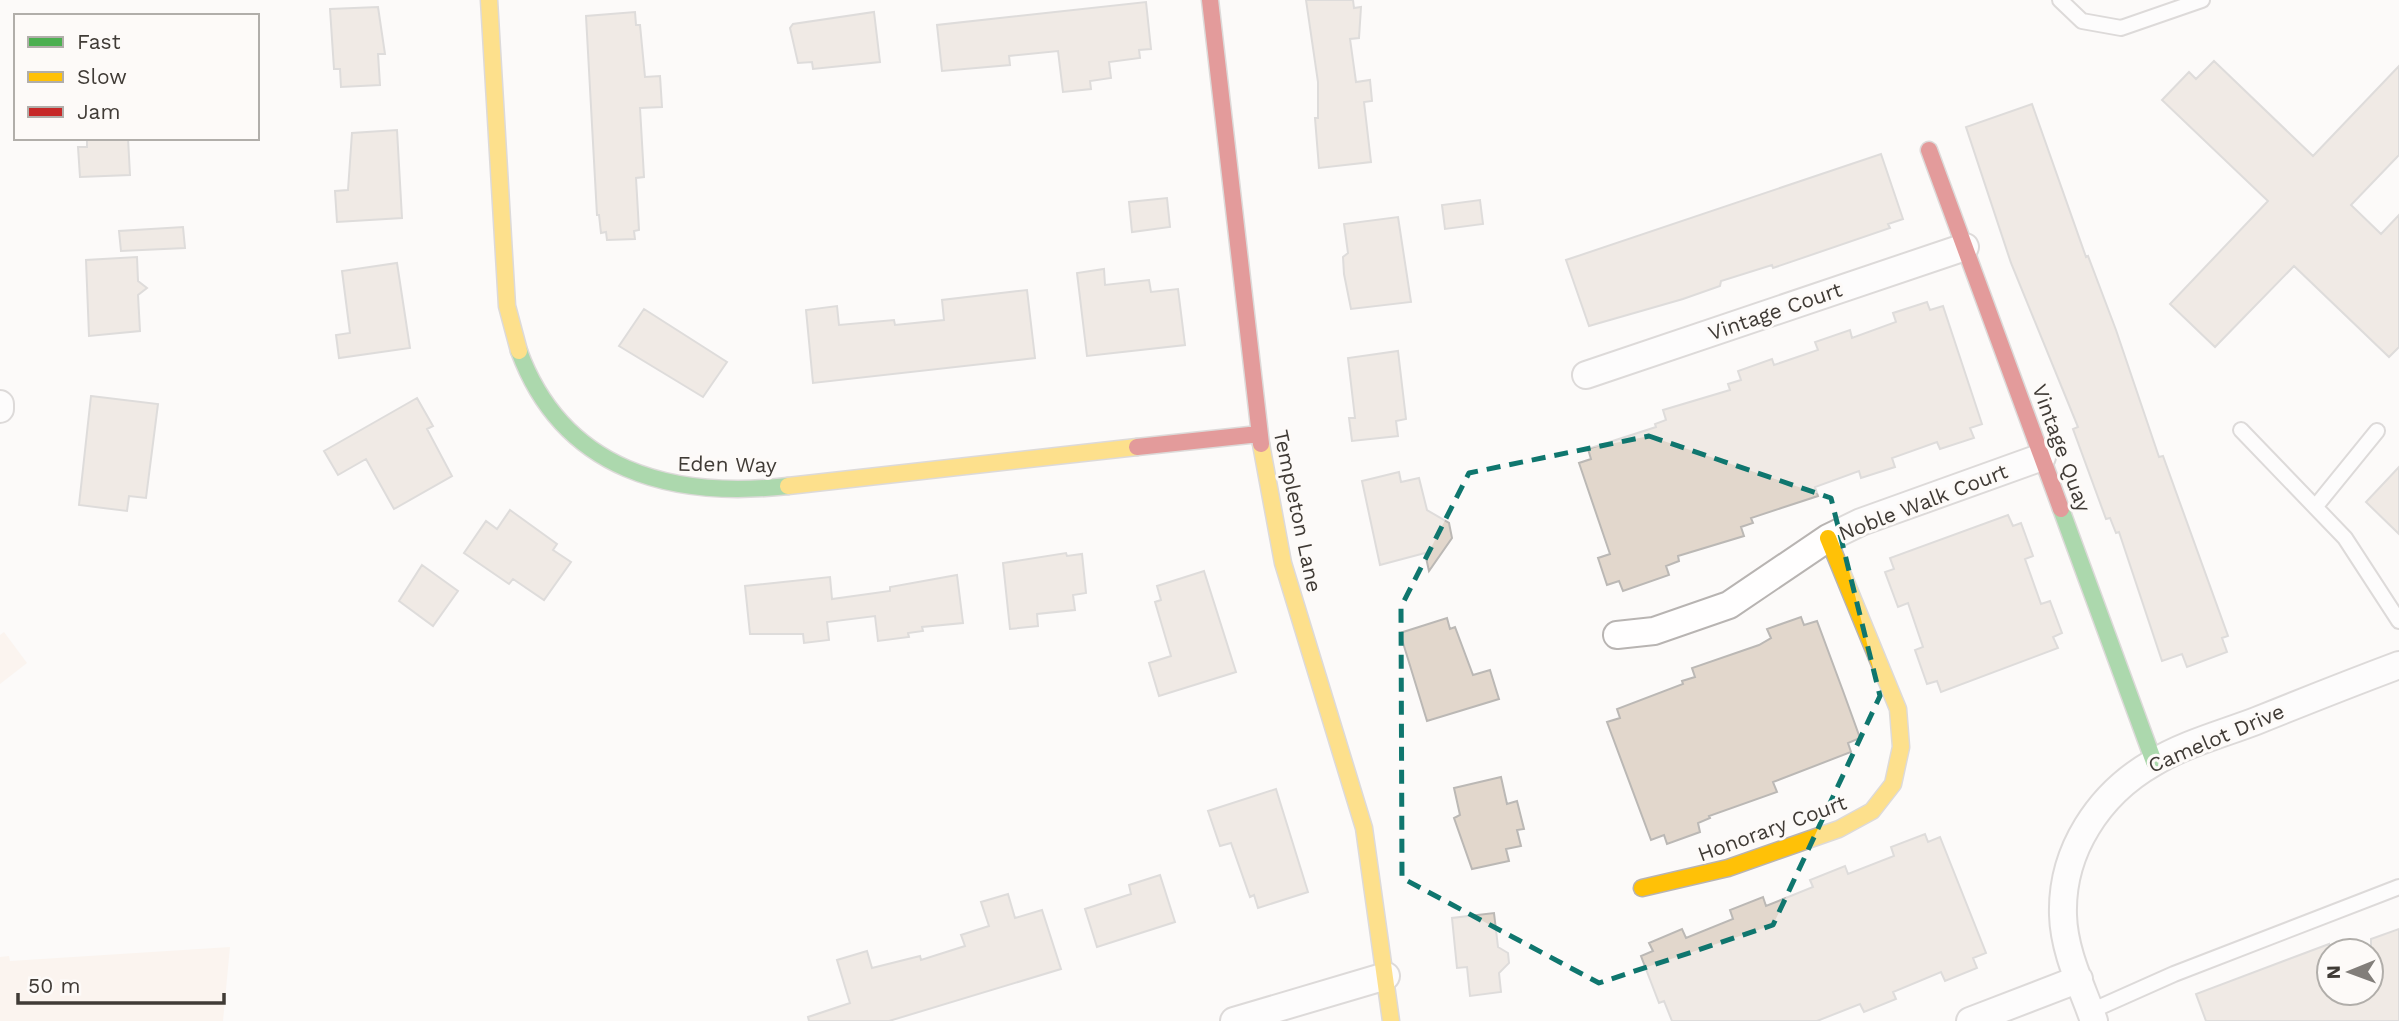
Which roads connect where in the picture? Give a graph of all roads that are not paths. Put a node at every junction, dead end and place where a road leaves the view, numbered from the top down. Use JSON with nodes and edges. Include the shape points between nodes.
{"nodes":[{"id":1,"x":489,"y":0,"type":"edge"},
{"id":2,"x":1210,"y":0,"type":"edge"},
{"id":3,"x":2060,"y":0,"type":"edge"},
{"id":4,"x":2202,"y":0,"type":"edge"},
{"id":5,"x":1929,"y":150,"type":"dead end"},
{"id":6,"x":1965,"y":247,"type":"junction"},
{"id":7,"x":1586,"y":374,"type":"dead end"},
{"id":8,"x":0,"y":404,"type":"edge"},
{"id":9,"x":0,"y":409,"type":"edge"},
{"id":10,"x":2241,"y":430,"type":"dead end"},
{"id":11,"x":2377,"y":430,"type":"dead end"},
{"id":12,"x":1259,"y":433,"type":"junction"},
{"id":13,"x":2042,"y":457,"type":"junction"},
{"id":14,"x":2316,"y":506,"type":"junction"},
{"id":15,"x":1828,"y":538,"type":"junction"},
{"id":16,"x":2399,"y":621,"type":"edge"},
{"id":17,"x":1617,"y":635,"type":"dead end"},
{"id":18,"x":2399,"y":665,"type":"edge"},
{"id":19,"x":2154,"y":762,"type":"junction"},
{"id":20,"x":2399,"y":887,"type":"edge"},
{"id":21,"x":1642,"y":888,"type":"dead end"},
{"id":22,"x":1386,"y":976,"type":"junction"},
{"id":23,"x":2079,"y":979,"type":"junction"},
{"id":24,"x":2092,"y":1016,"type":"edge"},
{"id":25,"x":1234,"y":1021,"type":"edge"},
{"id":26,"x":1391,"y":1021,"type":"edge"},
{"id":27,"x":1970,"y":1021,"type":"edge"}],
"edges":[{"from":1,"to":12,"type":"street","name":"Eden Way","via":[[507,306],[515,341],[544,398],[608,459],[670,485],[769,488]]},
{"from":2,"to":12,"type":"street","name":"Templeton Lane"},
{"from":3,"to":4,"type":"lane","via":[[2082,22],[2121,28]]},
{"from":5,"to":6,"type":"street","name":"Vintage Quay"},
{"from":6,"to":7,"type":"street","name":"Vintage Court"},
{"from":6,"to":13,"type":"street","name":"Vintage Quay"},
{"from":8,"to":9,"type":"street"},
{"from":10,"to":14,"type":"lane"},
{"from":11,"to":14,"type":"lane"},
{"from":12,"to":22,"type":"street","name":"Templeton Lane","via":[[1283,563],[1364,828]]},
{"from":13,"to":15,"type":"street","name":"Noble Walk Court"},
{"from":13,"to":19,"type":"street","name":"Vintage Quay"},
{"from":14,"to":16,"type":"lane","via":[[2345,538]]},
{"from":15,"to":17,"type":"street","name":"Noble Walk Court","via":[[1729,605],[1654,631]]},
{"from":15,"to":21,"type":"street","name":"Honorary Court","via":[[1898,709],[1903,734],[1901,760],[1891,788],[1879,805],[1853,823],[1730,870]]},
{"from":18,"to":19,"type":"street","name":"Camelot Drive"},
{"from":19,"to":23,"type":"street","name":"Camelot Drive","via":[[2106,799],[2075,849],[2063,914],[2067,947]]},
{"from":20,"to":24,"type":"lane","via":[[2200,963]]},
{"from":22,"to":25,"type":"street"},
{"from":22,"to":26,"type":"street","name":"Templeton Lane"},
{"from":23,"to":24,"type":"street","name":"Camelot Drive"},
{"from":23,"to":27,"type":"street"}]}
